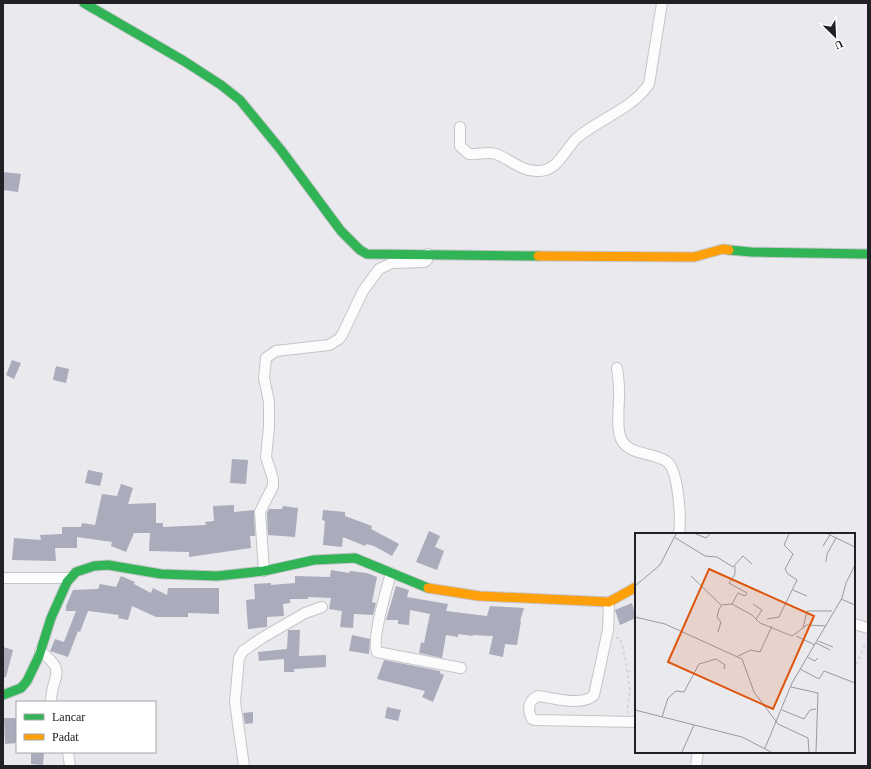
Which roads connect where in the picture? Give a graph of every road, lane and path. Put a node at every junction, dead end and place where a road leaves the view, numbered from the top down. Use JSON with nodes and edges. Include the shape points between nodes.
{"nodes":[{"id":1,"x":84,"y":3,"type":"edge"},
{"id":2,"x":662,"y":3,"type":"edge"},
{"id":3,"x":460,"y":127,"type":"dead end"},
{"id":4,"x":428,"y":254,"type":"junction"},
{"id":5,"x":868,"y":254,"type":"edge"},
{"id":6,"x":617,"y":368,"type":"dead end"},
{"id":7,"x":679,"y":533,"type":"edge"},
{"id":8,"x":264,"y":571,"type":"junction"},
{"id":9,"x":391,"y":573,"type":"junction"},
{"id":10,"x":3,"y":578,"type":"edge"},
{"id":11,"x":70,"y":578,"type":"junction"},
{"id":12,"x":635,"y":588,"type":"edge"},
{"id":13,"x":608,"y":602,"type":"junction"},
{"id":14,"x":322,"y":607,"type":"dead end"},
{"id":15,"x":855,"y":624,"type":"edge"},
{"id":16,"x":868,"y":628,"type":"edge"},
{"id":17,"x":610,"y":638,"type":"dead end"},
{"id":18,"x":866,"y":643,"type":"dead end"},
{"id":19,"x":40,"y":651,"type":"junction"},
{"id":20,"x":461,"y":668,"type":"dead end"},
{"id":21,"x":855,"y":668,"type":"edge"},
{"id":22,"x":635,"y":669,"type":"edge"},
{"id":23,"x":627,"y":672,"type":"junction"},
{"id":24,"x":3,"y":695,"type":"edge"},
{"id":25,"x":628,"y":700,"type":"dead end"},
{"id":26,"x":51,"y":701,"type":"edge"},
{"id":27,"x":635,"y":722,"type":"edge"},
{"id":28,"x":68,"y":753,"type":"edge"},
{"id":29,"x":698,"y":753,"type":"edge"},
{"id":30,"x":70,"y":766,"type":"edge"},
{"id":31,"x":244,"y":766,"type":"edge"},
{"id":32,"x":696,"y":766,"type":"edge"}],
"edges":[{"from":1,"to":4,"type":"street","via":[[184,60],[240,100],[341,231],[363,252],[374,255]]},
{"from":2,"to":3,"type":"street","via":[[649,84],[632,102],[586,130],[554,165],[539,171],[528,170],[495,154],[468,154],[460,146]]},
{"from":4,"to":5,"type":"street","via":[[694,257],[723,249],[751,252]]},
{"from":4,"to":8,"type":"street","via":[[424,262],[392,263],[379,269],[363,291],[342,335],[335,342],[276,352],[266,358],[264,378],[269,402],[269,426],[266,457],[273,486],[260,512]]},
{"from":6,"to":7,"type":"street","via":[[620,390],[619,429],[622,441],[636,451],[663,459],[670,464],[677,487]]},
{"from":8,"to":9,"type":"street","via":[[314,560],[355,558]]},
{"from":8,"to":11,"type":"street","via":[[192,576],[94,566],[84,568]]},
{"from":9,"to":13,"type":"street","via":[[435,590],[479,596]]},
{"from":9,"to":20,"type":"street","via":[[379,622],[376,652]]},
{"from":10,"to":11,"type":"street"},
{"from":11,"to":19,"type":"street"},
{"from":12,"to":13,"type":"street"},
{"from":13,"to":27,"type":"street","via":[[608,630],[594,695],[586,700],[538,696],[530,702],[530,715],[535,720]]},
{"from":14,"to":31,"type":"street","via":[[305,613],[262,638],[243,651],[239,658],[235,702]]},
{"from":15,"to":16,"type":"street"},
{"from":17,"to":23,"type":"path","via":[[620,638]]},
{"from":18,"to":21,"type":"path"},
{"from":19,"to":24,"type":"street","via":[[27,681],[21,688]]},
{"from":19,"to":26,"type":"street","via":[[53,660],[56,666]]},
{"from":22,"to":23,"type":"path"},
{"from":23,"to":25,"type":"path","via":[[630,689]]},
{"from":28,"to":30,"type":"street"},
{"from":29,"to":32,"type":"street"}]}
